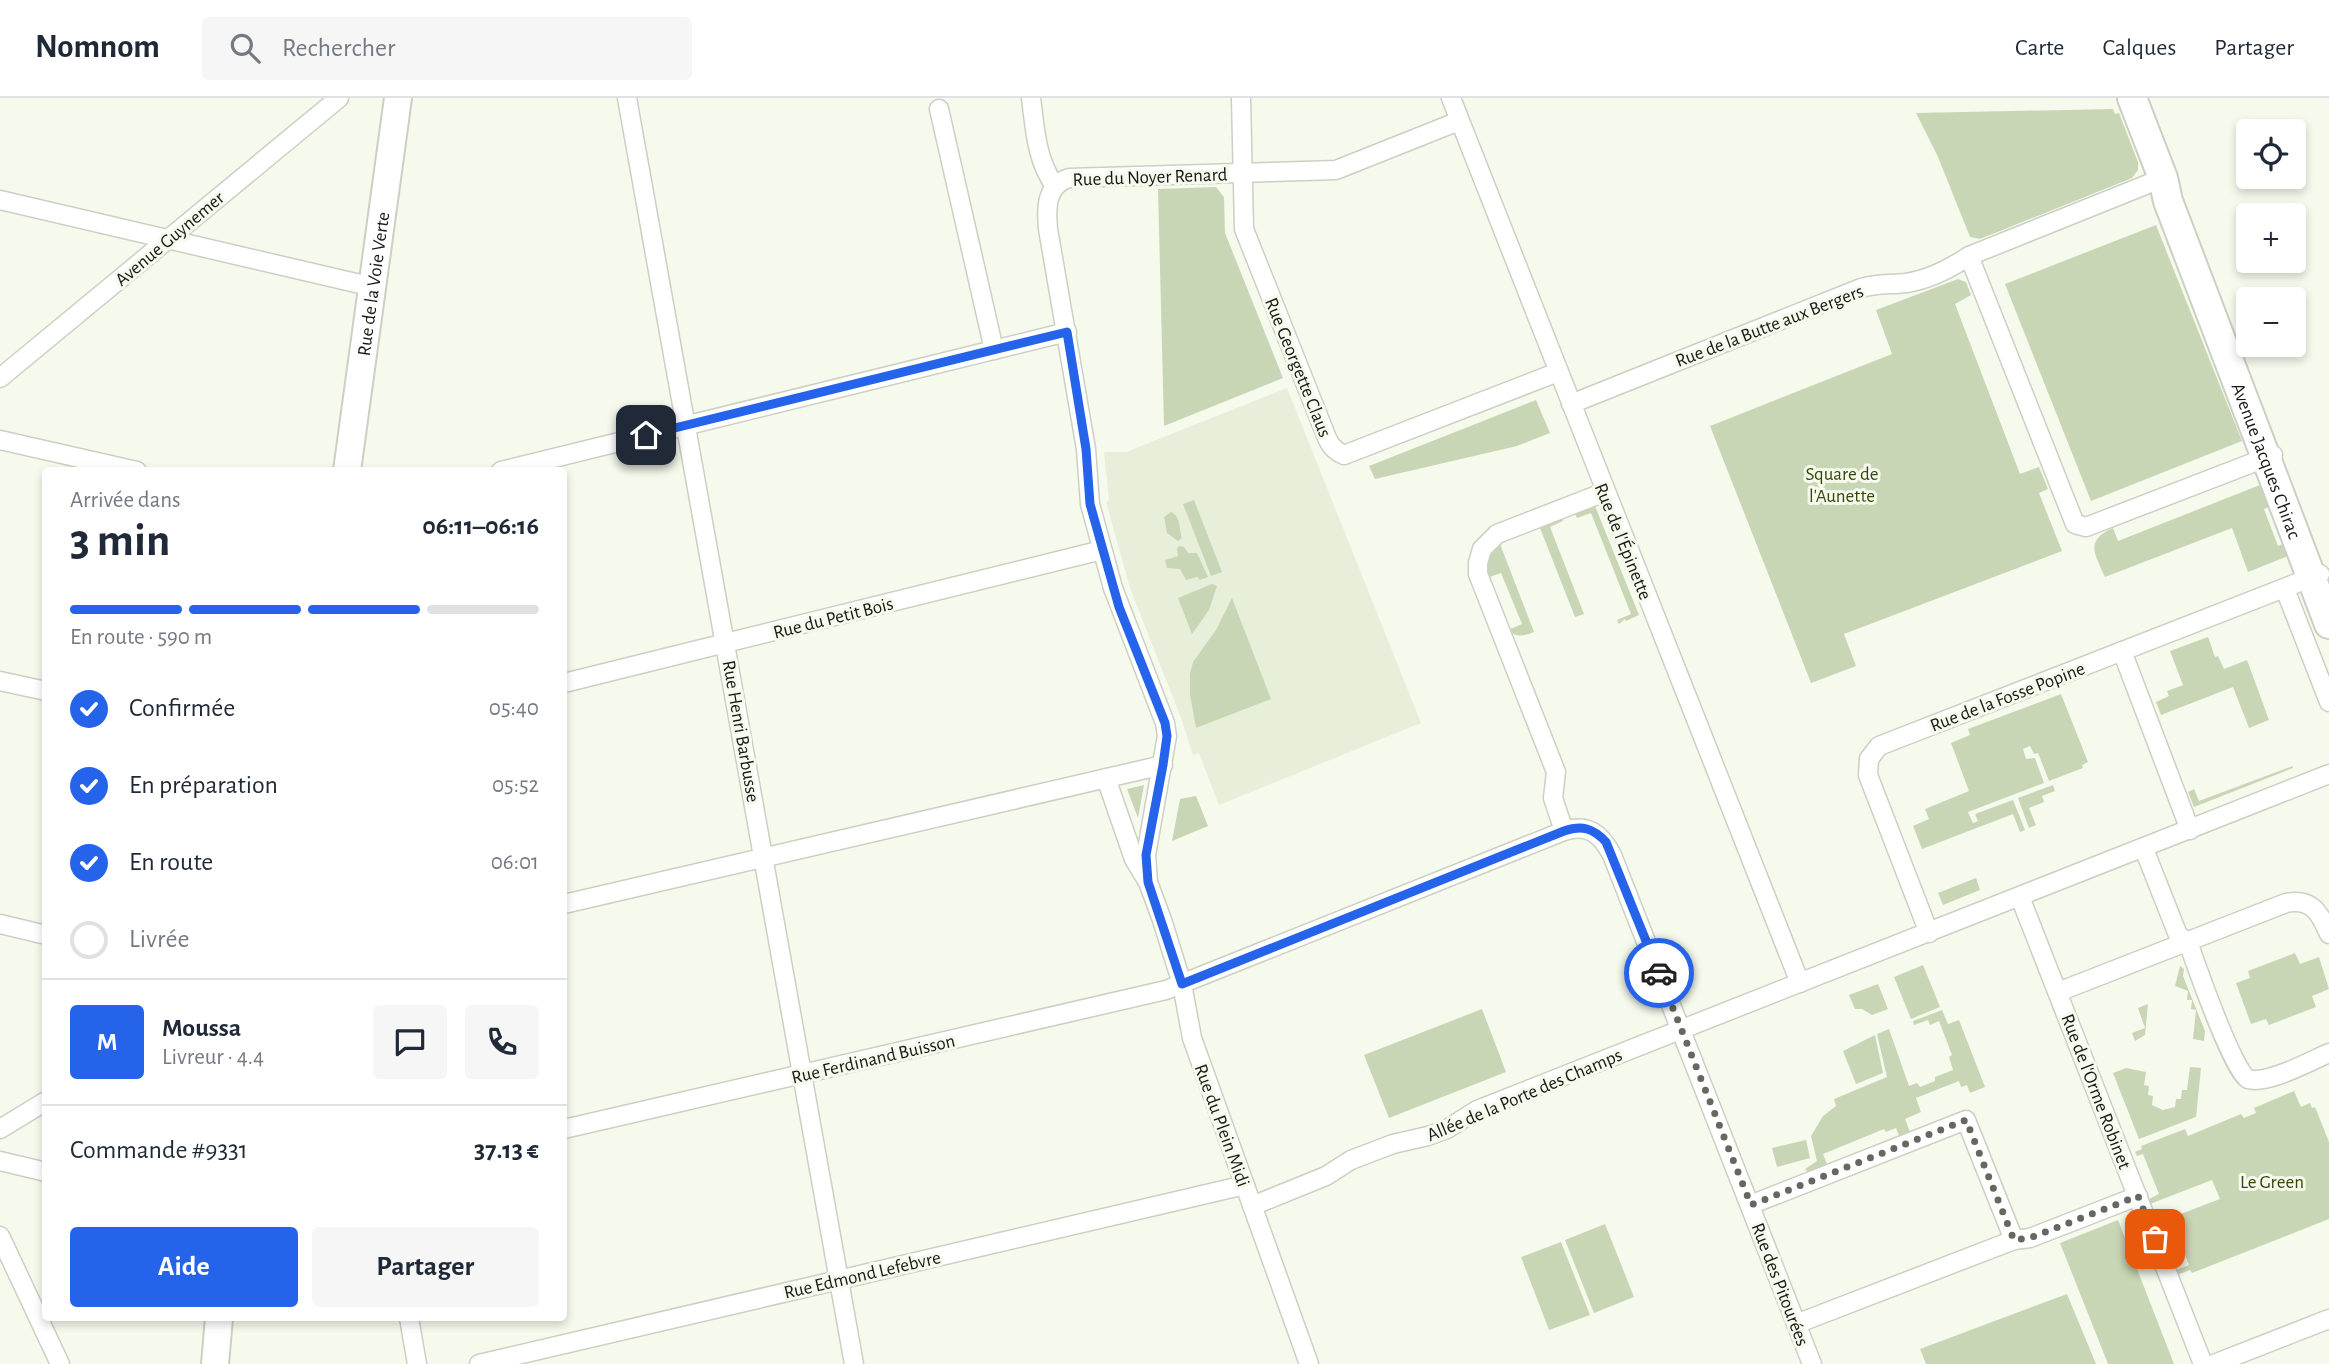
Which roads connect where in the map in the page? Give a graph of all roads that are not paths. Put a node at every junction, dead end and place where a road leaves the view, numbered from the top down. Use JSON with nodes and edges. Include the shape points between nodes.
{"nodes":[{"id":1,"x":339,"y":98,"type":"edge"},
{"id":2,"x":398,"y":98,"type":"edge"},
{"id":3,"x":627,"y":98,"type":"edge"},
{"id":4,"x":1031,"y":98,"type":"edge"},
{"id":5,"x":1241,"y":98,"type":"edge"},
{"id":6,"x":1451,"y":98,"type":"edge"},
{"id":7,"x":2132,"y":98,"type":"edge"},
{"id":8,"x":939,"y":109,"type":"dead end"},
{"id":9,"x":1459,"y":121,"type":"junction"},
{"id":10,"x":1241,"y":172,"type":"junction"},
{"id":11,"x":2163,"y":178,"type":"junction"},
{"id":12,"x":1055,"y":186,"type":"junction"},
{"id":13,"x":0,"y":200,"type":"edge"},
{"id":14,"x":166,"y":240,"type":"junction"},
{"id":15,"x":1969,"y":256,"type":"junction"},
{"id":16,"x":373,"y":286,"type":"junction"},
{"id":17,"x":1067,"y":332,"type":"junction"},
{"id":18,"x":994,"y":350,"type":"junction"},
{"id":19,"x":1558,"y":372,"type":"junction"},
{"id":20,"x":0,"y":378,"type":"edge"},
{"id":21,"x":1571,"y":404,"type":"junction"},
{"id":22,"x":685,"y":426,"type":"junction"},
{"id":23,"x":0,"y":440,"type":"edge"},
{"id":24,"x":2270,"y":456,"type":"junction"},
{"id":25,"x":119,"y":467,"type":"edge"},
{"id":26,"x":348,"y":467,"type":"edge"},
{"id":27,"x":517,"y":467,"type":"edge"},
{"id":28,"x":1605,"y":492,"type":"junction"},
{"id":29,"x":1102,"y":550,"type":"junction"},
{"id":30,"x":2321,"y":578,"type":"edge"},
{"id":31,"x":2285,"y":589,"type":"junction"},
{"id":32,"x":2329,"y":624,"type":"edge"},
{"id":33,"x":726,"y":643,"type":"junction"},
{"id":34,"x":2122,"y":651,"type":"junction"},
{"id":35,"x":0,"y":681,"type":"edge"},
{"id":36,"x":567,"y":682,"type":"edge"},
{"id":37,"x":42,"y":690,"type":"edge"},
{"id":38,"x":2329,"y":702,"type":"edge"},
{"id":39,"x":1163,"y":765,"type":"junction"},
{"id":40,"x":2329,"y":774,"type":"edge"},
{"id":41,"x":1106,"y":778,"type":"junction"},
{"id":42,"x":1573,"y":829,"type":"junction"},
{"id":43,"x":2190,"y":830,"type":"junction"},
{"id":44,"x":2144,"y":849,"type":"junction"},
{"id":45,"x":764,"y":857,"type":"junction"},
{"id":46,"x":1148,"y":882,"type":"junction"},
{"id":47,"x":2020,"y":897,"type":"junction"},
{"id":48,"x":567,"y":903,"type":"edge"},
{"id":49,"x":0,"y":925,"type":"edge"},
{"id":50,"x":1929,"y":933,"type":"junction"},
{"id":51,"x":42,"y":934,"type":"edge"},
{"id":52,"x":2329,"y":934,"type":"edge"},
{"id":53,"x":2188,"y":942,"type":"junction"},
{"id":54,"x":1800,"y":983,"type":"junction"},
{"id":55,"x":1182,"y":984,"type":"junction"},
{"id":56,"x":2058,"y":992,"type":"junction"},
{"id":57,"x":1681,"y":1029,"type":"junction"},
{"id":58,"x":2329,"y":1053,"type":"edge"},
{"id":59,"x":803,"y":1074,"type":"junction"},
{"id":60,"x":42,"y":1103,"type":"edge"},
{"id":61,"x":567,"y":1128,"type":"edge"},
{"id":62,"x":0,"y":1129,"type":"edge"},
{"id":63,"x":0,"y":1161,"type":"edge"},
{"id":64,"x":42,"y":1171,"type":"edge"},
{"id":65,"x":1245,"y":1185,"type":"junction"},
{"id":66,"x":2138,"y":1196,"type":"junction"},
{"id":67,"x":1751,"y":1205,"type":"junction"},
{"id":68,"x":1252,"y":1206,"type":"junction"},
{"id":69,"x":0,"y":1236,"type":"edge"},
{"id":70,"x":2014,"y":1240,"type":"junction"},
{"id":71,"x":839,"y":1280,"type":"junction"},
{"id":72,"x":2329,"y":1319,"type":"edge"},
{"id":73,"x":219,"y":1321,"type":"edge"},
{"id":74,"x":410,"y":1321,"type":"edge"},
{"id":75,"x":1796,"y":1324,"type":"junction"},
{"id":76,"x":60,"y":1364,"type":"edge"},
{"id":77,"x":215,"y":1364,"type":"edge"},
{"id":78,"x":417,"y":1364,"type":"edge"},
{"id":79,"x":479,"y":1364,"type":"edge"},
{"id":80,"x":854,"y":1364,"type":"edge"},
{"id":81,"x":1309,"y":1364,"type":"edge"},
{"id":82,"x":1812,"y":1364,"type":"edge"},
{"id":83,"x":2203,"y":1364,"type":"edge"},
{"id":84,"x":2214,"y":1364,"type":"edge"}],
"edges":[{"from":1,"to":14,"type":"street","name":"Avenue Guynemer"},
{"from":2,"to":16,"type":"street","name":"Rue de la Voie Verte"},
{"from":3,"to":22,"type":"street","name":"Rue Henri Barbusse"},
{"from":4,"to":12,"type":"street","via":[[1040,156]]},
{"from":5,"to":10,"type":"street","name":"Rue Georgette Claus"},
{"from":6,"to":9,"type":"street","name":"Rue de l'Épinette"},
{"from":7,"to":11,"type":"main road","name":"Avenue Jacques Chirac"},
{"from":8,"to":18,"type":"street"},
{"from":9,"to":10,"type":"street","name":"Rue du Noyer Renard","via":[[1336,170]]},
{"from":9,"to":19,"type":"street","name":"Rue de l'Épinette"},
{"from":10,"to":12,"type":"street","name":"Rue du Noyer Renard","via":[[1069,178]]},
{"from":10,"to":19,"type":"street","name":"Rue Georgette Claus","via":[[1244,229],[1336,452],[1344,455]]},
{"from":11,"to":15,"type":"street","name":"Rue de la Butte aux Bergers"},
{"from":11,"to":24,"type":"main road","name":"Avenue Jacques Chirac","via":[[2168,201]]},
{"from":12,"to":17,"type":"street","name":"Rue du Noyer Renard","via":[[1046,212]]},
{"from":13,"to":14,"type":"street"},
{"from":14,"to":16,"type":"street"},
{"from":14,"to":20,"type":"street","name":"Avenue Guynemer"},
{"from":15,"to":21,"type":"street","name":"Rue de la Butte aux Bergers","via":[[1909,282],[1861,288]]},
{"from":15,"to":24,"type":"street","via":[[2075,524],[2086,527]]},
{"from":16,"to":26,"type":"street","name":"Rue de la Voie Verte"},
{"from":17,"to":18,"type":"street"},
{"from":17,"to":29,"type":"street","name":"Rue du Noyer Renard","via":[[1090,504]]},
{"from":18,"to":22,"type":"street"},
{"from":19,"to":21,"type":"street","name":"Rue de l'Épinette"},
{"from":21,"to":28,"type":"street","name":"Rue de l'Épinette"},
{"from":22,"to":27,"type":"street"},
{"from":22,"to":33,"type":"street","name":"Rue Henri Barbusse"},
{"from":23,"to":25,"type":"street"},
{"from":24,"to":30,"type":"main road","name":"Avenue Jacques Chirac"},
{"from":28,"to":42,"type":"street","via":[[1497,534],[1482,549],[1478,563],[1478,574],[1556,772],[1553,798]]},
{"from":28,"to":54,"type":"street","name":"Rue de l'Épinette"},
{"from":29,"to":33,"type":"street","name":"Rue du Petit Bois"},
{"from":29,"to":39,"type":"street","name":"Rue du Noyer Renard","via":[[1119,607],[1165,723]]},
{"from":30,"to":31,"type":"street","name":"Rue de la Fosse Popine"},
{"from":30,"to":32,"type":"main road","name":"Avenue Jacques Chirac"},
{"from":31,"to":34,"type":"street","name":"Rue de la Fosse Popine"},
{"from":31,"to":38,"type":"street"},
{"from":33,"to":36,"type":"street","name":"Rue du Petit Bois"},
{"from":33,"to":45,"type":"street","name":"Rue Henri Barbusse"},
{"from":34,"to":43,"type":"street"},
{"from":34,"to":50,"type":"street","name":"Rue de la Fosse Popine","via":[[1872,752],[1868,775]]},
{"from":35,"to":37,"type":"street"},
{"from":39,"to":41,"type":"street"},
{"from":39,"to":46,"type":"street","name":"Rue du Plein Midi","via":[[1146,855]]},
{"from":40,"to":43,"type":"street","name":"Allée de la Porte des Champs"},
{"from":41,"to":45,"type":"street"},
{"from":41,"to":46,"type":"street","name":"Rue du Plein Midi","via":[[1134,859]]},
{"from":42,"to":55,"type":"street","name":"Rue Ferdinand Buisson"},
{"from":42,"to":57,"type":"street","name":"Rue des Pitourées","via":[[1598,833],[1612,855]]},
{"from":43,"to":44,"type":"street","name":"Allée de la Porte des Champs"},
{"from":44,"to":47,"type":"street","name":"Allée de la Porte des Champs"},
{"from":44,"to":53,"type":"street","via":[[2178,935]]},
{"from":45,"to":48,"type":"street"},
{"from":45,"to":59,"type":"street","name":"Rue Henri Barbusse"},
{"from":46,"to":55,"type":"street","name":"Rue du Plein Midi"},
{"from":47,"to":50,"type":"street","name":"Allée de la Porte des Champs"},
{"from":47,"to":56,"type":"street","name":"Rue de l'Orme Robinet"},
{"from":49,"to":51,"type":"street"},
{"from":50,"to":54,"type":"street","name":"Allée de la Porte des Champs"},
{"from":52,"to":53,"type":"street","via":[[2321,916],[2297,901]]},
{"from":53,"to":56,"type":"street"},
{"from":53,"to":58,"type":"street","via":[[2235,1064],[2247,1079],[2266,1079]]},
{"from":54,"to":57,"type":"street","name":"Allée de la Porte des Champs"},
{"from":55,"to":59,"type":"street","name":"Rue Ferdinand Buisson"},
{"from":55,"to":65,"type":"street","name":"Rue du Plein Midi","via":[[1192,1038]]},
{"from":56,"to":66,"type":"street","name":"Rue de l'Orme Robinet"},
{"from":57,"to":67,"type":"street","name":"Rue des Pitourées"},
{"from":57,"to":68,"type":"street","name":"Allée de la Porte des Champs","via":[[1477,1110],[1447,1129],[1351,1160],[1326,1176]]},
{"from":59,"to":61,"type":"street","name":"Rue Ferdinand Buisson"},
{"from":59,"to":71,"type":"street","name":"Rue Henri Barbusse"},
{"from":60,"to":62,"type":"street"},
{"from":63,"to":64,"type":"street"},
{"from":65,"to":68,"type":"street","name":"Rue du Plein Midi"},
{"from":65,"to":71,"type":"street","name":"Rue Edmond Lefebvre"},
{"from":66,"to":70,"type":"street"},
{"from":66,"to":83,"type":"street","name":"Rue de l'Orme Robinet"},
{"from":67,"to":70,"type":"street","via":[[1966,1120]]},
{"from":67,"to":75,"type":"street","name":"Rue des Pitourées"},
{"from":68,"to":81,"type":"street","name":"Rue du Plein Midi"},
{"from":69,"to":76,"type":"street"},
{"from":70,"to":75,"type":"street"},
{"from":71,"to":79,"type":"street","name":"Rue Edmond Lefebvre"},
{"from":71,"to":80,"type":"street","name":"Rue Henri Barbusse"},
{"from":72,"to":84,"type":"street"},
{"from":73,"to":77,"type":"street"},
{"from":74,"to":78,"type":"street"},
{"from":75,"to":82,"type":"street","name":"Rue des Pitourées"}]}
